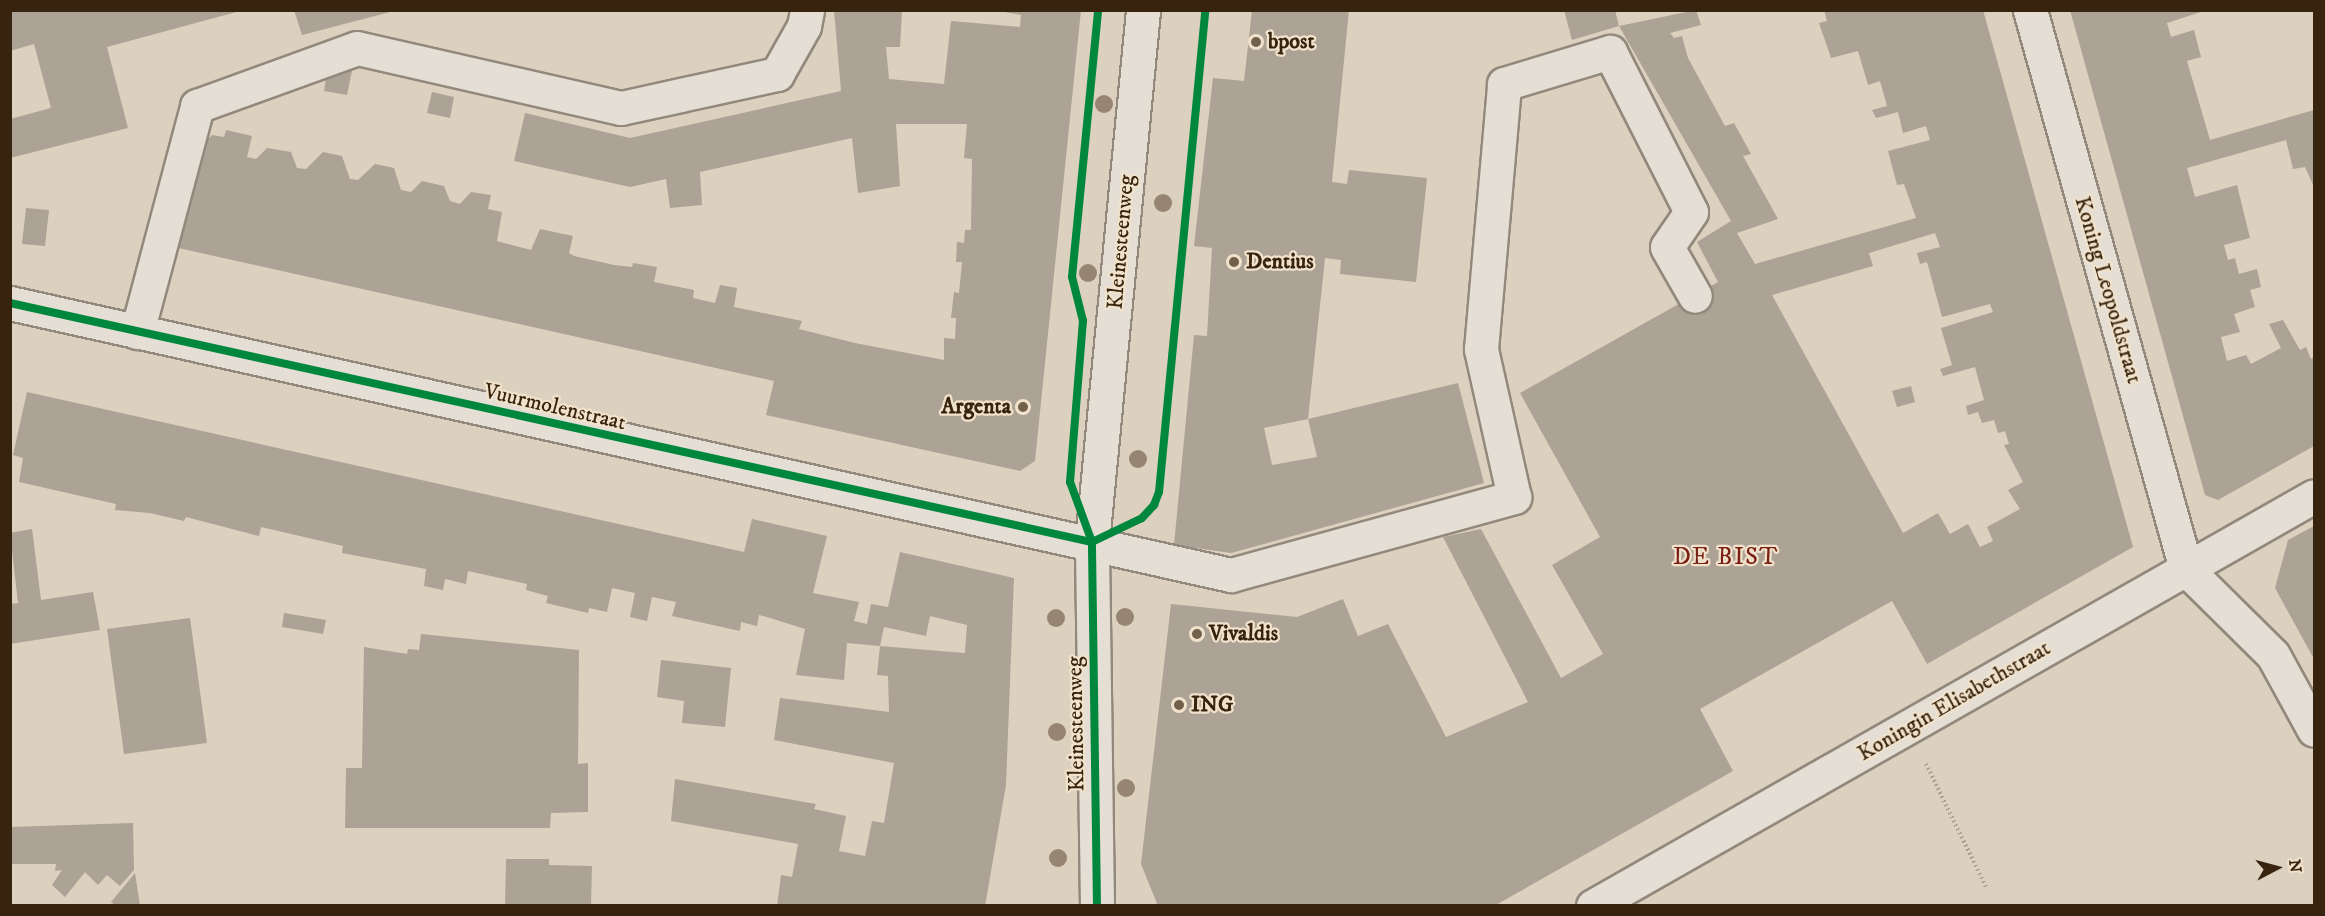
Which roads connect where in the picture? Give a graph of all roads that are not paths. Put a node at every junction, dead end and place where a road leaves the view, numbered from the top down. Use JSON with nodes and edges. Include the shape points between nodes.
{"nodes":[{"id":1,"x":807,"y":10,"type":"edge"},
{"id":2,"x":1143,"y":10,"type":"edge"},
{"id":3,"x":2030,"y":10,"type":"edge"},
{"id":4,"x":1695,"y":296,"type":"dead end"},
{"id":5,"x":10,"y":303,"type":"edge"},
{"id":6,"x":137,"y":332,"type":"junction"},
{"id":7,"x":2314,"y":496,"type":"edge"},
{"id":8,"x":1092,"y":542,"type":"junction"},
{"id":9,"x":2186,"y":569,"type":"junction"},
{"id":10,"x":2314,"y":730,"type":"edge"},
{"id":11,"x":1097,"y":906,"type":"edge"},
{"id":12,"x":1593,"y":906,"type":"edge"}],
"edges":[{"from":1,"to":6,"type":"street","via":[[804,26],[777,74],[621,108],[357,48],[197,106]]},
{"from":2,"to":8,"type":"street","name":"Kleinesteenweg"},
{"from":3,"to":9,"type":"street","name":"Koning Leopoldstraat"},
{"from":4,"to":8,"type":"street","name":"Vuurmolenstraat","via":[[1667,247],[1691,212],[1610,52],[1503,84],[1480,349],[1514,498],[1231,575]]},
{"from":5,"to":6,"type":"street","name":"Vuurmolenstraat"},
{"from":6,"to":8,"type":"street","name":"Vuurmolenstraat"},
{"from":7,"to":9,"type":"street","name":"Koningin Elisabethstraat"},
{"from":8,"to":11,"type":"street","name":"Kleinesteenweg"},
{"from":9,"to":10,"type":"street","via":[[2273,655]]},
{"from":9,"to":12,"type":"street","name":"Koningin Elisabethstraat"}]}
